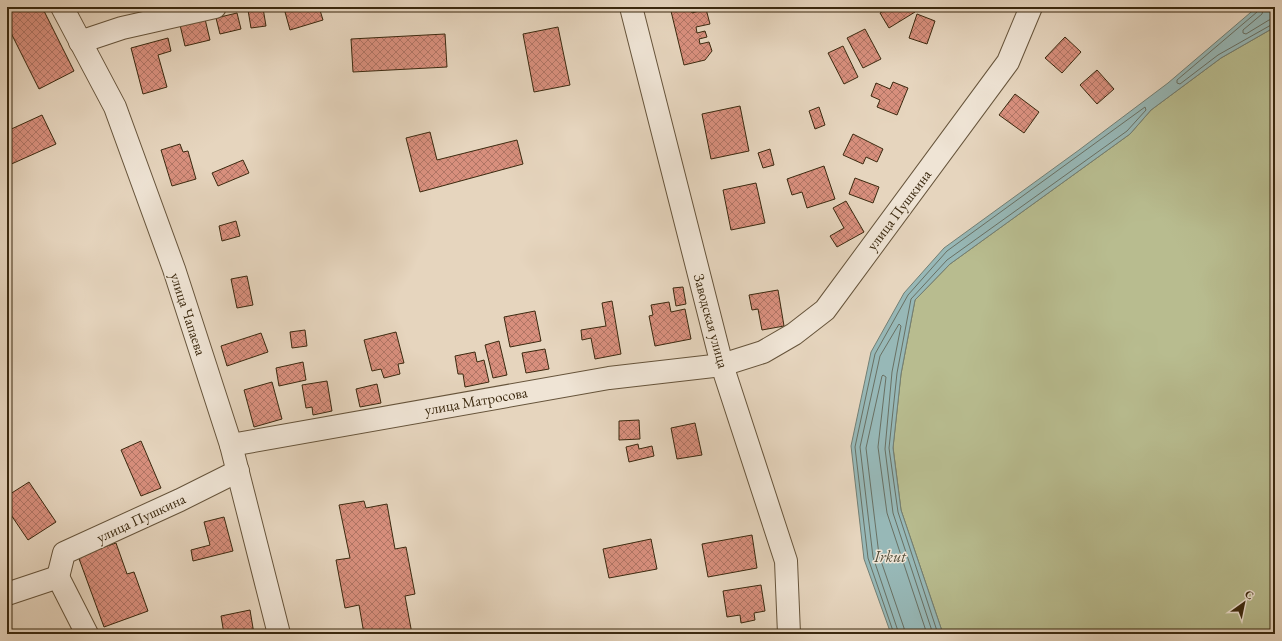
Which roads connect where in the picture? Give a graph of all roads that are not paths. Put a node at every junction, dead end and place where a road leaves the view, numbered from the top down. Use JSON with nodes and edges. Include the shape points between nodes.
{"nodes":[{"id":1,"x":62,"y":7,"type":"edge"},
{"id":2,"x":215,"y":7,"type":"edge"},
{"id":3,"x":631,"y":7,"type":"edge"},
{"id":4,"x":1031,"y":7,"type":"edge"},
{"id":5,"x":80,"y":42,"type":"junction"},
{"id":6,"x":722,"y":365,"type":"junction"},
{"id":7,"x":231,"y":445,"type":"junction"},
{"id":8,"x":238,"y":472,"type":"junction"},
{"id":9,"x":58,"y":577,"type":"junction"},
{"id":10,"x":7,"y":594,"type":"edge"},
{"id":11,"x":87,"y":634,"type":"edge"},
{"id":12,"x":279,"y":634,"type":"edge"},
{"id":13,"x":789,"y":634,"type":"edge"}],
"edges":[{"from":1,"to":5,"type":"street","name":"улица Чапаева"},
{"from":2,"to":5,"type":"street","via":[[122,28]]},
{"from":3,"to":6,"type":"street","name":"Заводская улица"},
{"from":4,"to":6,"type":"street","name":"улица Пушкина","via":[[1008,62],[825,310],[794,334],[763,352]]},
{"from":5,"to":7,"type":"street","name":"улица Чапаева","via":[[115,108],[174,269]]},
{"from":6,"to":7,"type":"street","name":"улица Матросова","via":[[609,378]]},
{"from":6,"to":13,"type":"street","name":"Заводская улица","via":[[786,561]]},
{"from":7,"to":8,"type":"street","name":"улица Чапаева"},
{"from":8,"to":9,"type":"street","name":"улица Пушкина","via":[[64,553]]},
{"from":8,"to":12,"type":"street","name":"улица Чапаева"},
{"from":9,"to":10,"type":"street"},
{"from":9,"to":11,"type":"street"}]}
